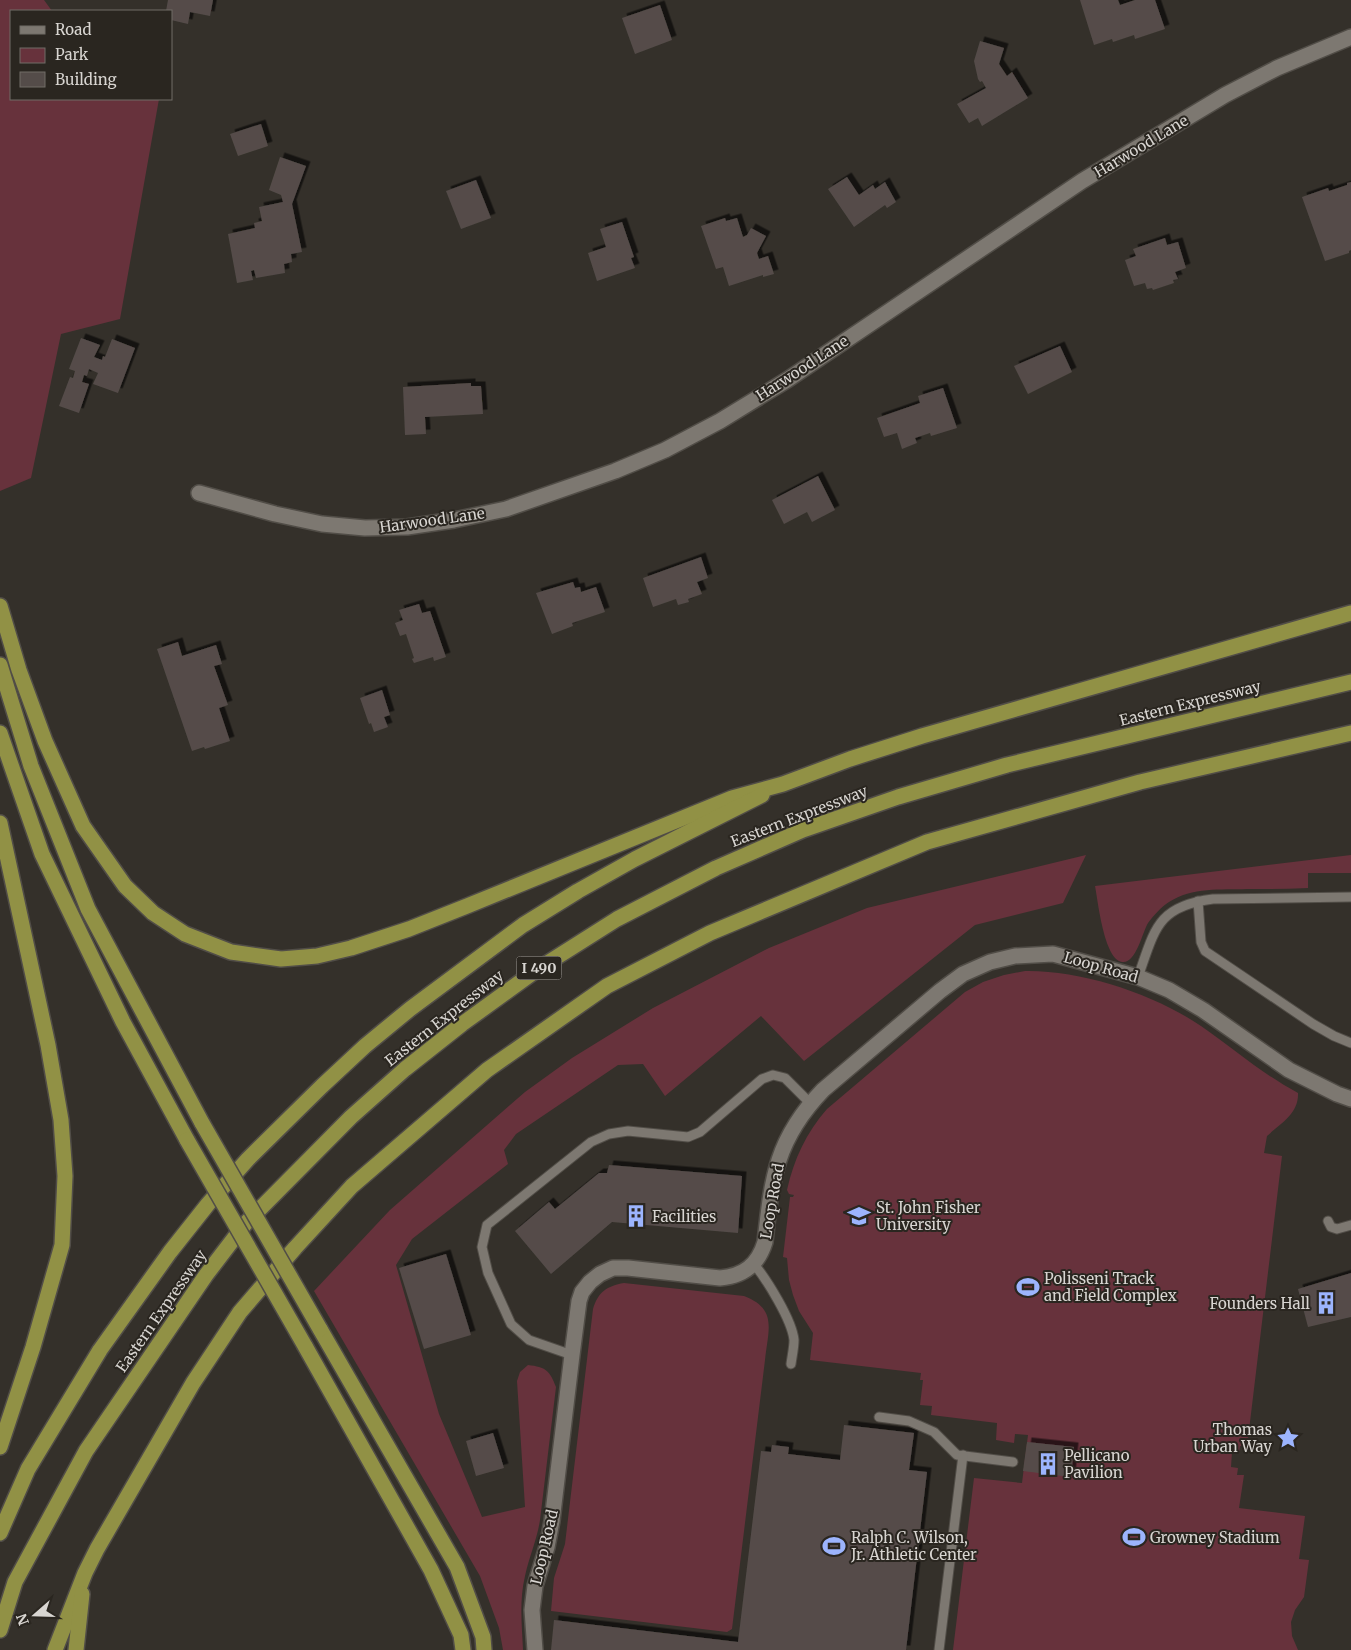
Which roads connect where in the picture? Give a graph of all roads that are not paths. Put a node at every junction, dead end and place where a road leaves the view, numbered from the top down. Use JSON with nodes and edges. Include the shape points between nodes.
{"nodes":[{"id":1,"x":1351,"y":37,"type":"edge"},
{"id":2,"x":199,"y":493,"type":"dead end"},
{"id":3,"x":0,"y":606,"type":"edge"},
{"id":4,"x":1351,"y":613,"type":"edge"},
{"id":5,"x":0,"y":665,"type":"edge"},
{"id":6,"x":1351,"y":682,"type":"edge"},
{"id":7,"x":1351,"y":733,"type":"edge"},
{"id":8,"x":0,"y":734,"type":"edge"},
{"id":9,"x":783,"y":784,"type":"junction"},
{"id":10,"x":0,"y":823,"type":"edge"},
{"id":11,"x":1351,"y":897,"type":"edge"},
{"id":12,"x":1198,"y":901,"type":"junction"},
{"id":13,"x":1138,"y":977,"type":"junction"},
{"id":14,"x":1351,"y":1043,"type":"edge"},
{"id":15,"x":1351,"y":1099,"type":"edge"},
{"id":16,"x":810,"y":1103,"type":"junction"},
{"id":17,"x":1328,"y":1221,"type":"dead end"},
{"id":18,"x":1351,"y":1225,"type":"edge"},
{"id":19,"x":754,"y":1264,"type":"junction"},
{"id":20,"x":572,"y":1355,"type":"junction"},
{"id":21,"x":791,"y":1364,"type":"dead end"},
{"id":22,"x":879,"y":1417,"type":"dead end"},
{"id":23,"x":0,"y":1447,"type":"edge"},
{"id":24,"x":963,"y":1456,"type":"junction"},
{"id":25,"x":1013,"y":1462,"type":"dead end"},
{"id":26,"x":0,"y":1533,"type":"edge"},
{"id":27,"x":85,"y":1573,"type":"junction"},
{"id":28,"x":0,"y":1630,"type":"edge"},
{"id":29,"x":55,"y":1650,"type":"edge"},
{"id":30,"x":76,"y":1650,"type":"edge"},
{"id":31,"x":463,"y":1650,"type":"edge"},
{"id":32,"x":484,"y":1650,"type":"edge"},
{"id":33,"x":535,"y":1650,"type":"edge"},
{"id":34,"x":939,"y":1650,"type":"edge"}],
"edges":[{"from":1,"to":2,"type":"street","name":"Harwood Lane","via":[[1277,68],[1225,96],[1082,181],[787,380],[720,421],[665,450],[615,471],[506,509],[399,527],[322,524]]},
{"from":3,"to":9,"type":"highway","via":[[44,741],[83,826],[124,886],[153,913],[185,934],[230,952],[281,959],[317,956],[351,948],[466,906],[724,801]]},
{"from":4,"to":9,"type":"highway","via":[[922,736]]},
{"from":5,"to":32,"type":"highway","bridge":true,"via":[[31,766],[88,909],[202,1123],[457,1567],[483,1637]]},
{"from":6,"to":28,"type":"highway","name":"Eastern Expressway","number":"I 490","via":[[1006,765],[803,830],[716,868],[625,915],[538,969],[405,1069],[351,1117],[245,1224],[206,1275],[86,1451],[15,1582]]},
{"from":7,"to":27,"type":"highway","via":[[1140,782],[927,842],[710,933],[606,986],[488,1070],[352,1186],[295,1248],[240,1312],[193,1383]]},
{"from":8,"to":31,"type":"highway","bridge":true,"via":[[42,854],[123,1022],[431,1570],[461,1634]]},
{"from":9,"to":26,"type":"highway","via":[[635,859],[523,925],[410,1009],[322,1086],[248,1159],[170,1252],[100,1350],[28,1469]]},
{"from":10,"to":23,"type":"highway","via":[[49,1054],[61,1120],[65,1176],[62,1245]]},
{"from":11,"to":12,"type":"lane"},
{"from":12,"to":13,"type":"lane","via":[[1165,916],[1153,935]]},
{"from":12,"to":14,"type":"lane","via":[[1201,942],[1205,951],[1313,1024]]},
{"from":13,"to":15,"type":"street","name":"Loop Road","via":[[1203,1010],[1288,1070]]},
{"from":13,"to":16,"type":"street","name":"Loop Road","via":[[1053,954],[1015,956],[990,962],[963,974],[940,991]]},
{"from":16,"to":19,"type":"street","name":"Loop Road","via":[[783,1146],[776,1168],[765,1242]]},
{"from":16,"to":20,"type":"lane","via":[[785,1078],[773,1075],[762,1079],[700,1132],[688,1137],[628,1132],[608,1134],[591,1142],[487,1225],[482,1246],[488,1273],[511,1324],[529,1340]]},
{"from":17,"to":18,"type":"lane","via":[[1337,1229]]},
{"from":19,"to":20,"type":"street","name":"Loop Road","via":[[734,1277],[720,1278],[628,1268],[613,1268],[600,1274],[582,1292]]},
{"from":19,"to":21,"type":"lane","via":[[789,1323],[794,1340]]},
{"from":20,"to":33,"type":"street","name":"Loop Road","via":[[552,1521],[535,1586],[532,1610]]},
{"from":22,"to":24,"type":"lane","via":[[909,1421],[934,1432]]},
{"from":24,"to":25,"type":"lane"},
{"from":24,"to":34,"type":"lane"},
{"from":27,"to":29,"type":"highway"},
{"from":27,"to":30,"type":"highway"}]}
